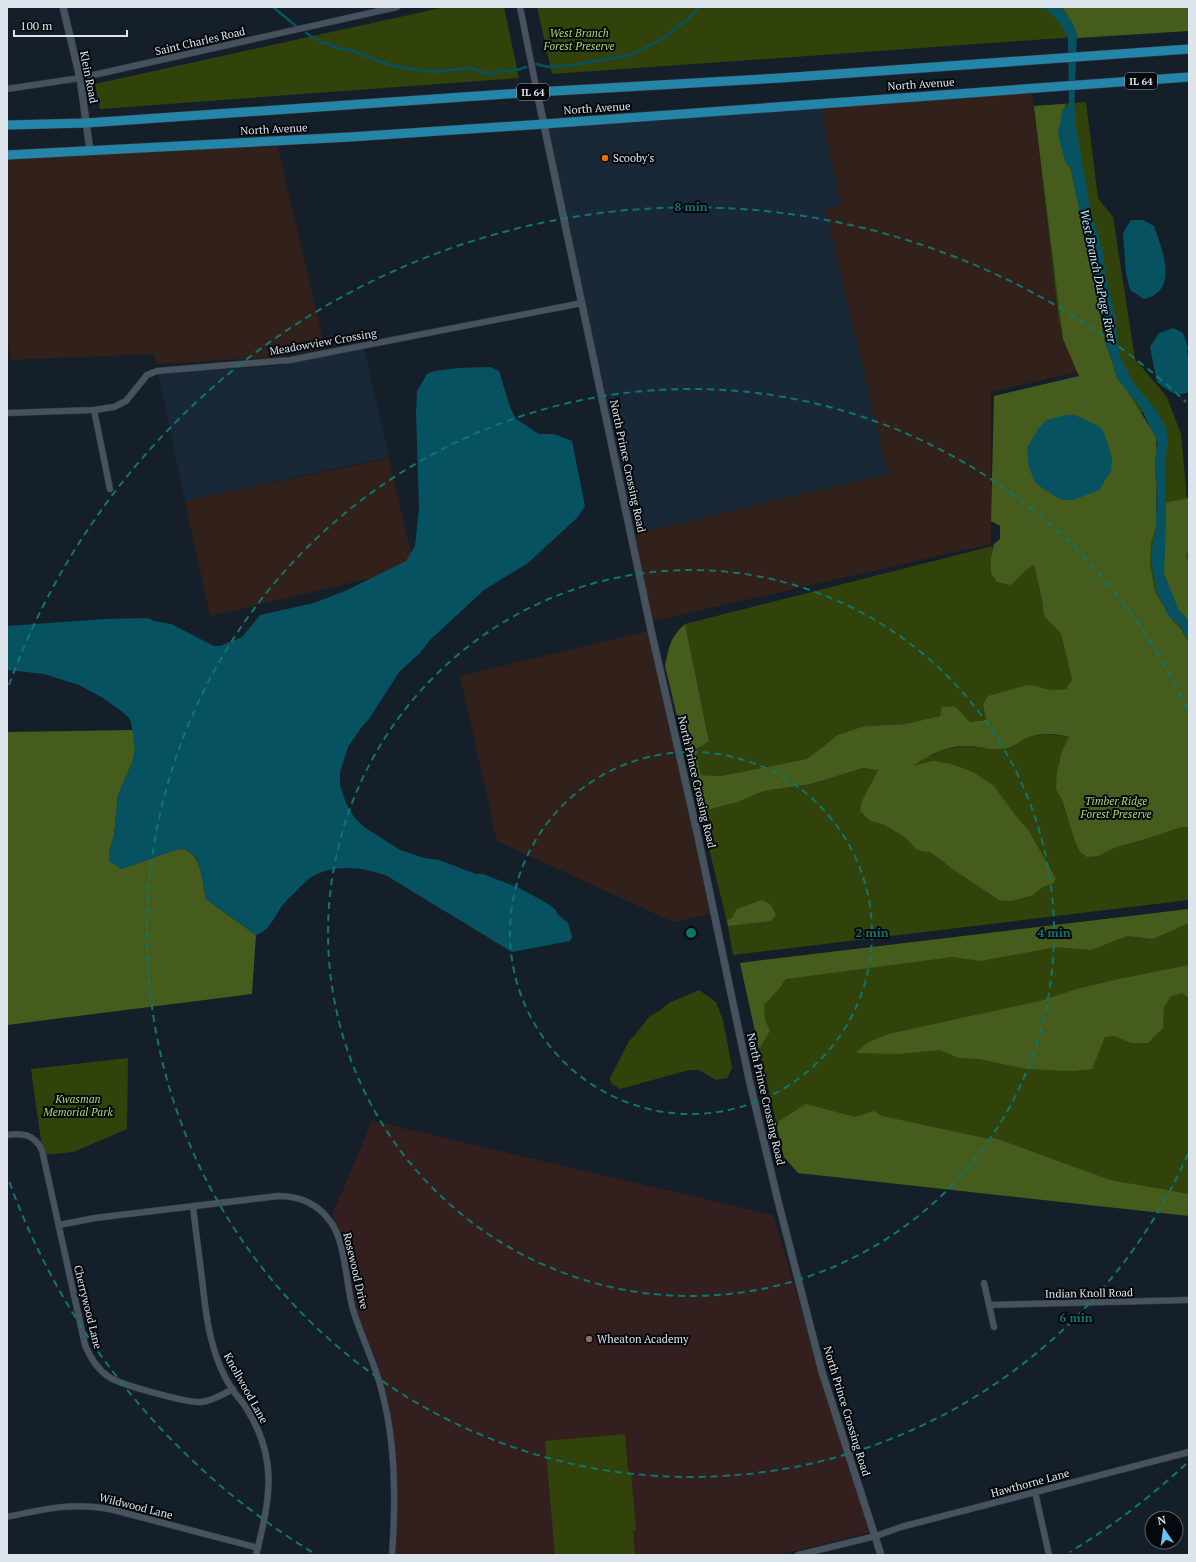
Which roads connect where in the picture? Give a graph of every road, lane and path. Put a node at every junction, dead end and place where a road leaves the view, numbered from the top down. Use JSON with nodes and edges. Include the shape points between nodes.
{"nodes":[{"id":1,"x":63,"y":7,"type":"edge"},
{"id":2,"x":396,"y":7,"type":"edge"},
{"id":3,"x":520,"y":7,"type":"edge"},
{"id":4,"x":1189,"y":49,"type":"edge"},
{"id":5,"x":1189,"y":77,"type":"edge"},
{"id":6,"x":80,"y":78,"type":"junction"},
{"id":7,"x":7,"y":89,"type":"edge"},
{"id":8,"x":537,"y":92,"type":"junction"},
{"id":9,"x":86,"y":123,"type":"junction"},
{"id":10,"x":544,"y":124,"type":"junction"},
{"id":11,"x":7,"y":125,"type":"edge"},
{"id":12,"x":90,"y":151,"type":"junction"},
{"id":13,"x":7,"y":155,"type":"edge"},
{"id":14,"x":582,"y":303,"type":"junction"},
{"id":15,"x":94,"y":410,"type":"junction"},
{"id":16,"x":7,"y":413,"type":"edge"},
{"id":17,"x":110,"y":489,"type":"dead end"},
{"id":18,"x":7,"y":1135,"type":"edge"},
{"id":19,"x":193,"y":1206,"type":"junction"},
{"id":20,"x":59,"y":1225,"type":"junction"},
{"id":21,"x":984,"y":1283,"type":"dead end"},
{"id":22,"x":1189,"y":1300,"type":"edge"},
{"id":23,"x":989,"y":1305,"type":"junction"},
{"id":24,"x":994,"y":1327,"type":"dead end"},
{"id":25,"x":232,"y":1389,"type":"junction"},
{"id":26,"x":1189,"y":1452,"type":"edge"},
{"id":27,"x":1035,"y":1492,"type":"junction"},
{"id":28,"x":7,"y":1517,"type":"edge"},
{"id":29,"x":876,"y":1536,"type":"junction"},
{"id":30,"x":258,"y":1548,"type":"junction"},
{"id":31,"x":256,"y":1555,"type":"edge"},
{"id":32,"x":392,"y":1555,"type":"edge"},
{"id":33,"x":798,"y":1555,"type":"edge"},
{"id":34,"x":881,"y":1555,"type":"edge"},
{"id":35,"x":1049,"y":1555,"type":"edge"}],
"edges":[{"from":1,"to":6,"type":"street","name":"Klein Road"},
{"from":2,"to":6,"type":"street","name":"Saint Charles Road"},
{"from":3,"to":8,"type":"street","name":"North Prince Crossing Road"},
{"from":4,"to":8,"type":"main road","name":"North Avenue","number":"IL 64","via":[[780,78]]},
{"from":5,"to":10,"type":"main road","name":"North Avenue","number":"IL 64"},
{"from":6,"to":7,"type":"street","name":"Saint Charles Road"},
{"from":6,"to":9,"type":"street","name":"Klein Road"},
{"from":8,"to":9,"type":"main road","name":"North Avenue","number":"IL 64"},
{"from":8,"to":10,"type":"street","name":"North Prince Crossing Road"},
{"from":9,"to":11,"type":"main road","name":"North Avenue","number":"IL 64"},
{"from":9,"to":12,"type":"street","name":"Klein Road"},
{"from":10,"to":12,"type":"main road","name":"North Avenue","number":"IL 64"},
{"from":10,"to":14,"type":"street","name":"North Prince Crossing Road"},
{"from":12,"to":13,"type":"main road","name":"North Avenue","number":"IL 64"},
{"from":14,"to":15,"type":"street","name":"Meadowview Crossing","via":[[290,360],[157,371],[147,375],[126,400],[114,407]]},
{"from":14,"to":29,"type":"street","name":"North Prince Crossing Road","via":[[649,622],[778,1201],[822,1372]]},
{"from":15,"to":16,"type":"street","name":"Meadowview Crossing"},
{"from":15,"to":17,"type":"street"},
{"from":18,"to":20,"type":"street","name":"Cherrywood Lane","via":[[30,1136],[40,1146]]},
{"from":19,"to":20,"type":"street","name":"Rosewood Drive"},
{"from":19,"to":25,"type":"street","name":"Knollwood Lane","via":[[209,1330],[217,1357]]},
{"from":19,"to":32,"type":"street","name":"Rosewood Drive","via":[[288,1196],[312,1204],[324,1213],[335,1229],[341,1244],[353,1306],[378,1374],[387,1411],[394,1489]]},
{"from":20,"to":25,"type":"street","name":"Cherrywood Lane","via":[[85,1346],[97,1366],[108,1377],[131,1386],[193,1402],[207,1401]]},
{"from":21,"to":23,"type":"street"},
{"from":22,"to":23,"type":"street","name":"Indian Knoll Road"},
{"from":23,"to":24,"type":"street"},
{"from":25,"to":30,"type":"street","name":"Knollwood Lane","via":[[245,1406],[262,1439],[268,1470],[268,1504]]},
{"from":26,"to":27,"type":"street","name":"Hawthorne Lane"},
{"from":27,"to":29,"type":"street","name":"Hawthorne Lane","via":[[901,1527]]},
{"from":27,"to":35,"type":"street"},
{"from":28,"to":30,"type":"street","name":"Wildwood Lane","via":[[57,1506],[90,1506]]},
{"from":29,"to":33,"type":"street","name":"Hawthorne Lane"},
{"from":29,"to":34,"type":"street","name":"North Prince Crossing Road"},
{"from":30,"to":31,"type":"street","name":"Knollwood Lane"}]}
